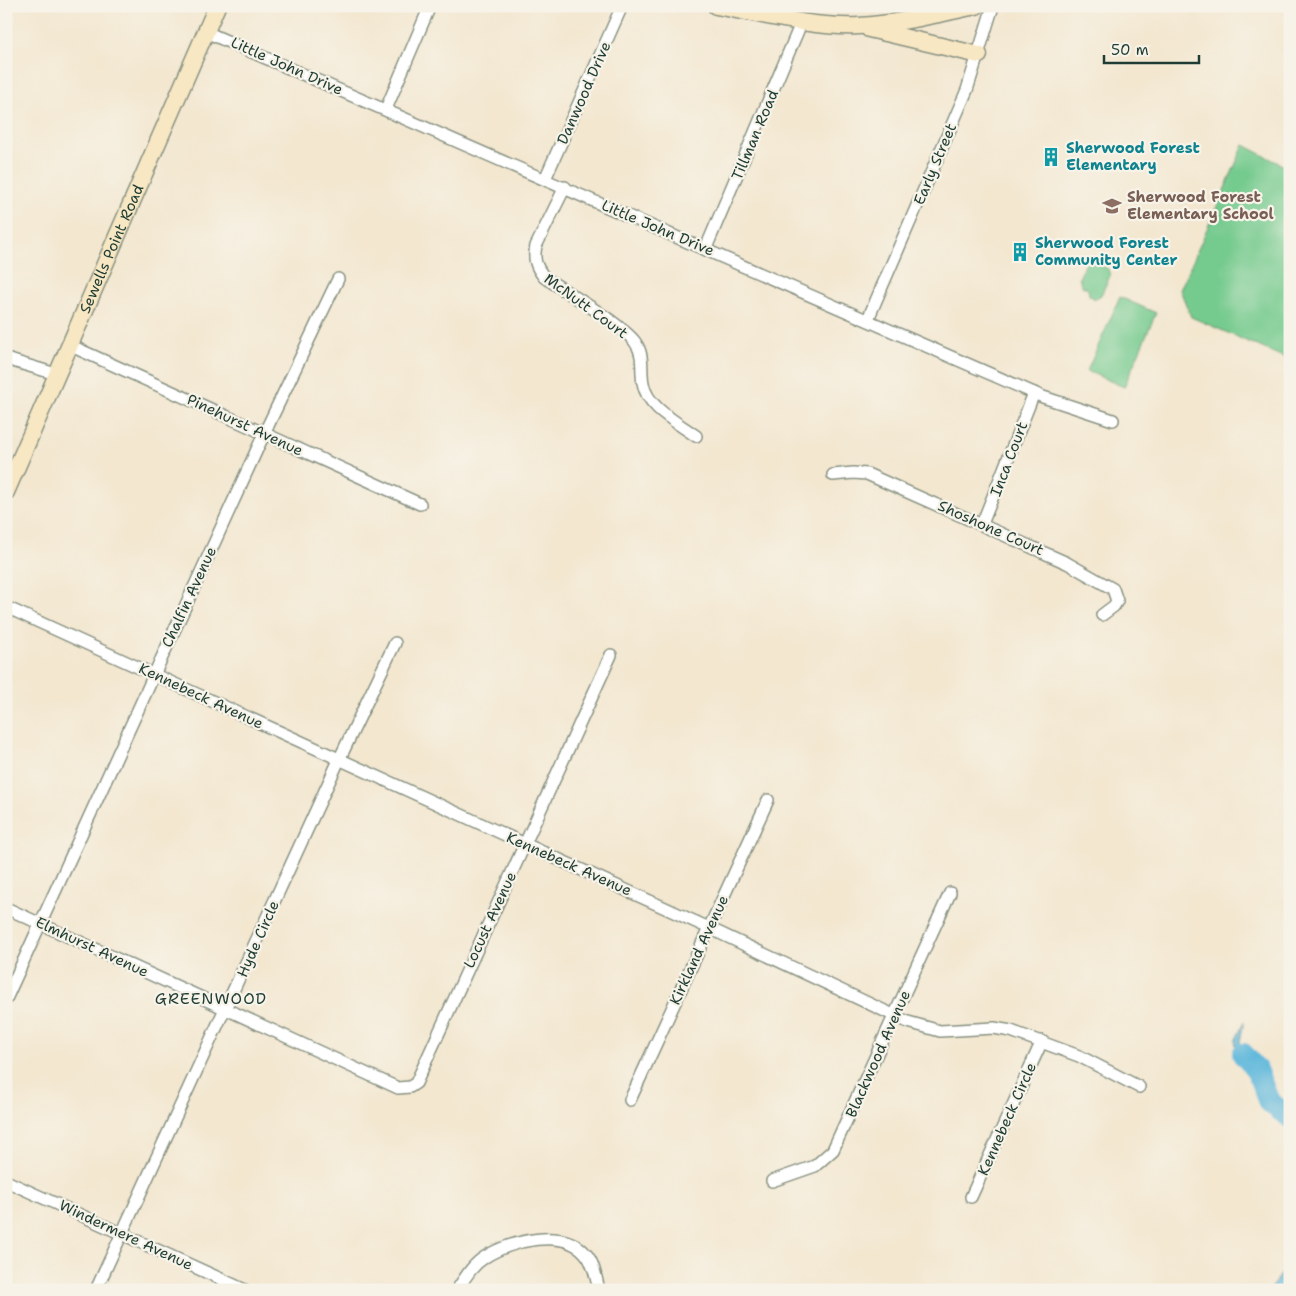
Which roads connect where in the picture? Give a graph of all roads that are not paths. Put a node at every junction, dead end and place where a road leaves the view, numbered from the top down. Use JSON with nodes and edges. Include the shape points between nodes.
{"nodes":[{"id":1,"x":217,"y":6,"type":"edge"},
{"id":2,"x":430,"y":6,"type":"edge"},
{"id":3,"x":622,"y":6,"type":"edge"},
{"id":4,"x":716,"y":6,"type":"edge"},
{"id":5,"x":976,"y":6,"type":"edge"},
{"id":6,"x":993,"y":6,"type":"edge"},
{"id":7,"x":802,"y":21,"type":"junction"},
{"id":8,"x":857,"y":26,"type":"junction"},
{"id":9,"x":206,"y":32,"type":"junction"},
{"id":10,"x":979,"y":55,"type":"junction"},
{"id":11,"x":386,"y":109,"type":"junction"},
{"id":12,"x":545,"y":179,"type":"junction"},
{"id":13,"x":565,"y":187,"type":"junction"},
{"id":14,"x":706,"y":248,"type":"junction"},
{"id":15,"x":338,"y":279,"type":"dead end"},
{"id":16,"x":868,"y":319,"type":"junction"},
{"id":17,"x":69,"y":345,"type":"junction"},
{"id":18,"x":6,"y":359,"type":"edge"},
{"id":19,"x":56,"y":374,"type":"junction"},
{"id":20,"x":1034,"y":393,"type":"junction"},
{"id":21,"x":1113,"y":420,"type":"dead end"},
{"id":22,"x":264,"y":434,"type":"junction"},
{"id":23,"x":696,"y":436,"type":"dead end"},
{"id":24,"x":833,"y":476,"type":"dead end"},
{"id":25,"x":6,"y":492,"type":"edge"},
{"id":26,"x":420,"y":504,"type":"dead end"},
{"id":27,"x":982,"y":524,"type":"junction"},
{"id":28,"x":6,"y":607,"type":"edge"},
{"id":29,"x":1102,"y":615,"type":"dead end"},
{"id":30,"x":395,"y":643,"type":"dead end"},
{"id":31,"x":610,"y":655,"type":"dead end"},
{"id":32,"x":154,"y":674,"type":"junction"},
{"id":33,"x":339,"y":760,"type":"junction"},
{"id":34,"x":768,"y":800,"type":"dead end"},
{"id":35,"x":525,"y":844,"type":"junction"},
{"id":36,"x":950,"y":893,"type":"dead end"},
{"id":37,"x":6,"y":908,"type":"edge"},
{"id":38,"x":41,"y":924,"type":"junction"},
{"id":39,"x":709,"y":928,"type":"junction"},
{"id":40,"x":6,"y":999,"type":"edge"},
{"id":41,"x":226,"y":1009,"type":"junction"},
{"id":42,"x":895,"y":1016,"type":"junction"},
{"id":43,"x":1042,"y":1041,"type":"junction"},
{"id":44,"x":396,"y":1087,"type":"joint"},
{"id":45,"x":1138,"y":1087,"type":"dead end"},
{"id":46,"x":630,"y":1100,"type":"dead end"},
{"id":47,"x":6,"y":1180,"type":"edge"},
{"id":48,"x":772,"y":1180,"type":"dead end"},
{"id":49,"x":971,"y":1197,"type":"dead end"},
{"id":50,"x":122,"y":1234,"type":"junction"},
{"id":51,"x":96,"y":1290,"type":"edge"},
{"id":52,"x":245,"y":1290,"type":"edge"},
{"id":53,"x":457,"y":1290,"type":"edge"},
{"id":54,"x":599,"y":1290,"type":"edge"}],
"edges":[{"from":1,"to":9,"type":"main road","name":"Sewells Point Road"},
{"from":2,"to":11,"type":"street"},
{"from":3,"to":12,"type":"street","name":"Danwood Drive"},
{"from":4,"to":7,"type":"main road"},
{"from":5,"to":8,"type":"main road"},
{"from":6,"to":10,"type":"street","name":"Early Street"},
{"from":7,"to":8,"type":"main road"},
{"from":7,"to":14,"type":"street","name":"Tillman Road"},
{"from":8,"to":10,"type":"main road"},
{"from":9,"to":11,"type":"street","name":"Little John Drive"},
{"from":9,"to":17,"type":"main road","name":"Sewells Point Road"},
{"from":10,"to":16,"type":"street","name":"Early Street","via":[[967,90]]},
{"from":11,"to":12,"type":"street","name":"Little John Drive"},
{"from":12,"to":13,"type":"street","name":"Little John Drive"},
{"from":13,"to":14,"type":"street","name":"Little John Drive"},
{"from":13,"to":23,"type":"street","name":"McNutt Court","via":[[536,246],[534,254],[538,270],[630,337],[641,355],[647,395],[653,404]]},
{"from":14,"to":16,"type":"street","name":"Little John Drive"},
{"from":15,"to":22,"type":"street","name":"Chalfin Avenue"},
{"from":16,"to":20,"type":"street","name":"Little John Drive"},
{"from":17,"to":19,"type":"main road","name":"Sewells Point Road"},
{"from":17,"to":22,"type":"street","name":"Pinehurst Avenue"},
{"from":18,"to":19,"type":"street"},
{"from":19,"to":25,"type":"main road","name":"Sewells Point Road"},
{"from":20,"to":21,"type":"street","name":"Little John Drive"},
{"from":20,"to":27,"type":"street","name":"Inca Court"},
{"from":22,"to":26,"type":"street","name":"Pinehurst Avenue"},
{"from":22,"to":32,"type":"street","name":"Chalfin Avenue"},
{"from":24,"to":27,"type":"street","name":"Shoshone Court","via":[[867,474]]},
{"from":27,"to":29,"type":"street","name":"Shoshone Court","via":[[1067,563],[1113,589],[1117,600]]},
{"from":28,"to":32,"type":"street","name":"Kennebeck Avenue"},
{"from":30,"to":33,"type":"street","name":"Hyde Circle"},
{"from":31,"to":35,"type":"street","name":"Locust Avenue"},
{"from":32,"to":33,"type":"street","name":"Kennebeck Avenue"},
{"from":32,"to":38,"type":"street","name":"Chalfin Avenue"},
{"from":33,"to":35,"type":"street","name":"Kennebeck Avenue"},
{"from":33,"to":41,"type":"street","name":"Hyde Circle"},
{"from":34,"to":39,"type":"street","name":"Kirkland Avenue"},
{"from":35,"to":39,"type":"street","name":"Kennebeck Avenue"},
{"from":35,"to":44,"type":"street","name":"Locust Avenue","via":[[416,1083],[403,1089]]},
{"from":36,"to":42,"type":"street","name":"Blackwood Avenue"},
{"from":37,"to":38,"type":"street","name":"Elmhurst Avenue"},
{"from":38,"to":40,"type":"street","name":"Chalfin Avenue"},
{"from":38,"to":41,"type":"street","name":"Elmhurst Avenue"},
{"from":39,"to":42,"type":"street","name":"Kennebeck Avenue"},
{"from":39,"to":46,"type":"street","name":"Kirkland Avenue"},
{"from":41,"to":44,"type":"street","name":"Elmhurst Avenue"},
{"from":41,"to":50,"type":"street","name":"Hyde Circle"},
{"from":42,"to":43,"type":"street","name":"Kennebeck Avenue","via":[[940,1031],[994,1028]]},
{"from":42,"to":48,"type":"street","name":"Blackwood Avenue","via":[[833,1150],[815,1166]]},
{"from":43,"to":45,"type":"street","name":"Kennebeck Avenue","via":[[1080,1056]]},
{"from":43,"to":49,"type":"street","name":"Kennebeck Circle"},
{"from":47,"to":50,"type":"street","name":"Windermere Avenue"},
{"from":50,"to":51,"type":"street","name":"Hyde Circle"},
{"from":50,"to":52,"type":"street","name":"Windermere Avenue"},
{"from":53,"to":54,"type":"street","via":[[474,1266],[485,1257],[518,1244],[553,1238],[577,1246],[586,1253]]}]}
